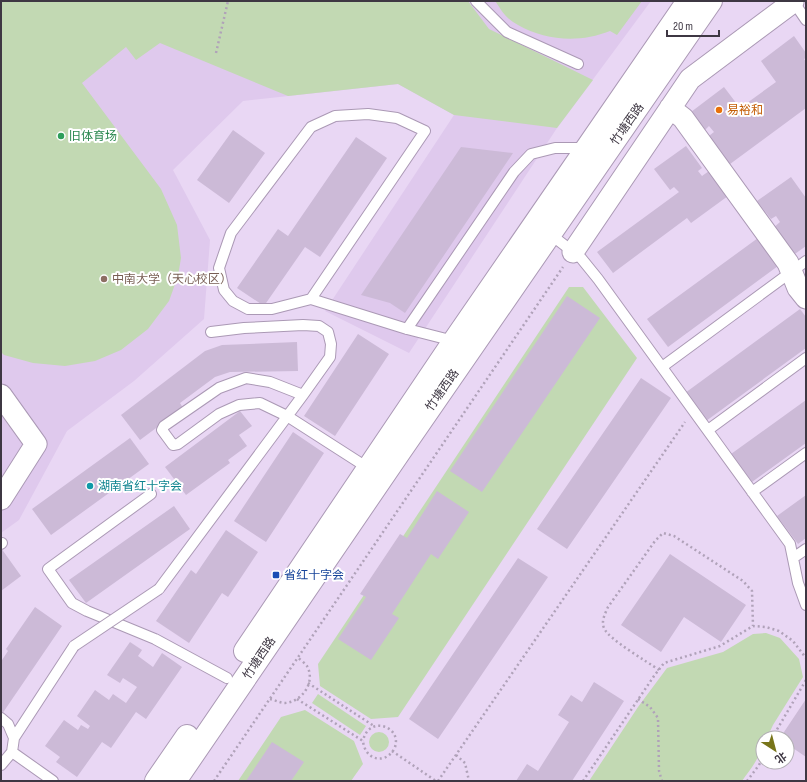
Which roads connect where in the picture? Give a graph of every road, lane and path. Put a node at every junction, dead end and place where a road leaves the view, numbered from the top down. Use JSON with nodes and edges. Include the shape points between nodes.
{"nodes":[{"id":1,"x":228,"y":1,"type":"edge"},
{"id":2,"x":476,"y":1,"type":"edge"},
{"id":3,"x":688,"y":1,"type":"edge"},
{"id":4,"x":711,"y":1,"type":"edge"},
{"id":5,"x":797,"y":5,"type":"edge"},
{"id":6,"x":806,"y":20,"type":"edge"},
{"id":7,"x":216,"y":53,"type":"dead end"},
{"id":8,"x":578,"y":64,"type":"dead end"},
{"id":9,"x":670,"y":108,"type":"junction"},
{"id":10,"x":588,"y":148,"type":"junction"},
{"id":11,"x":550,"y":234,"type":"junction"},
{"id":12,"x":573,"y":252,"type":"junction"},
{"id":13,"x":799,"y":266,"type":"edge"},
{"id":14,"x":806,"y":298,"type":"edge"},
{"id":15,"x":312,"y":299,"type":"junction"},
{"id":16,"x":408,"y":329,"type":"junction"},
{"id":17,"x":211,"y":332,"type":"dead end"},
{"id":18,"x":454,"y":341,"type":"junction"},
{"id":19,"x":806,"y":358,"type":"edge"},
{"id":20,"x":662,"y":367,"type":"junction"},
{"id":21,"x":1,"y":395,"type":"edge"},
{"id":22,"x":303,"y":395,"type":"junction"},
{"id":23,"x":694,"y":410,"type":"junction"},
{"id":24,"x":287,"y":416,"type":"junction"},
{"id":25,"x":708,"y":430,"type":"junction"},
{"id":26,"x":806,"y":453,"type":"edge"},
{"id":27,"x":368,"y":468,"type":"junction"},
{"id":28,"x":752,"y":492,"type":"junction"},
{"id":29,"x":151,"y":494,"type":"dead end"},
{"id":30,"x":1,"y":500,"type":"edge"},
{"id":31,"x":806,"y":549,"type":"edge"},
{"id":32,"x":793,"y":558,"type":"junction"},
{"id":33,"x":806,"y":605,"type":"edge"},
{"id":34,"x":753,"y":626,"type":"junction"},
{"id":35,"x":298,"y":657,"type":"junction"},
{"id":36,"x":806,"y":658,"type":"edge"},
{"id":37,"x":659,"y":670,"type":"junction"},
{"id":38,"x":227,"y":678,"type":"junction"},
{"id":39,"x":806,"y":680,"type":"edge"},
{"id":40,"x":308,"y":683,"type":"junction"},
{"id":41,"x":270,"y":698,"type":"junction"},
{"id":42,"x":297,"y":699,"type":"junction"},
{"id":43,"x":638,"y":699,"type":"junction"},
{"id":44,"x":1,"y":718,"type":"edge"},
{"id":45,"x":374,"y":726,"type":"junction"},
{"id":46,"x":777,"y":730,"type":"edge"},
{"id":47,"x":14,"y":738,"type":"junction"},
{"id":48,"x":363,"y":741,"type":"junction"},
{"id":49,"x":392,"y":751,"type":"junction"},
{"id":50,"x":12,"y":752,"type":"junction"},
{"id":51,"x":456,"y":755,"type":"junction"},
{"id":52,"x":1,"y":764,"type":"edge"},
{"id":53,"x":755,"y":770,"type":"edge"},
{"id":54,"x":53,"y":781,"type":"edge"},
{"id":55,"x":156,"y":781,"type":"edge"},
{"id":56,"x":175,"y":781,"type":"edge"},
{"id":57,"x":214,"y":781,"type":"edge"},
{"id":58,"x":437,"y":781,"type":"edge"},
{"id":59,"x":469,"y":781,"type":"edge"},
{"id":60,"x":583,"y":781,"type":"edge"},
{"id":61,"x":662,"y":781,"type":"edge"},
{"id":62,"x":747,"y":781,"type":"edge"}],
"edges":[{"from":1,"to":7,"type":"path"},
{"from":2,"to":8,"type":"lane","via":[[507,32]]},
{"from":3,"to":10,"type":"main road","name":"竹塘西路"},
{"from":4,"to":11,"type":"main road","name":"竹塘西路"},
{"from":5,"to":6,"type":"lane"},
{"from":5,"to":9,"type":"street","via":[[690,79]]},
{"from":9,"to":12,"type":"street"},
{"from":9,"to":13,"type":"street","via":[[682,118],[788,263]]},
{"from":10,"to":16,"type":"lane","via":[[555,148],[531,154],[514,172]]},
{"from":10,"to":18,"type":"main road","name":"竹塘西路"},
{"from":11,"to":12,"type":"lane"},
{"from":11,"to":56,"type":"main road","name":"竹塘西路"},
{"from":12,"to":20,"type":"lane","via":[[598,279]]},
{"from":12,"to":35,"type":"path"},
{"from":13,"to":14,"type":"street","via":[[798,288]]},
{"from":13,"to":20,"type":"lane"},
{"from":15,"to":15,"type":"lane","via":[[272,308],[248,309],[234,301],[224,290],[219,268],[231,233],[312,127],[335,116],[368,114],[397,118],[425,131]]},
{"from":15,"to":16,"type":"lane"},
{"from":16,"to":18,"type":"lane"},
{"from":17,"to":22,"type":"lane","via":[[303,325],[319,326],[328,332],[331,344],[330,357]]},
{"from":18,"to":27,"type":"main road","name":"竹塘西路"},
{"from":19,"to":25,"type":"lane"},
{"from":20,"to":23,"type":"lane"},
{"from":21,"to":30,"type":"street","via":[[36,444]]},
{"from":22,"to":24,"type":"lane"},
{"from":22,"to":24,"type":"lane","via":[[270,382],[246,378],[219,388],[164,426],[162,430],[173,445],[178,444],[219,414],[239,405],[260,403]]},
{"from":23,"to":25,"type":"lane"},
{"from":23,"to":51,"type":"path"},
{"from":24,"to":27,"type":"lane"},
{"from":24,"to":47,"type":"lane","bridge":true,"via":[[158,589],[74,646]]},
{"from":25,"to":28,"type":"lane"},
{"from":26,"to":28,"type":"lane"},
{"from":27,"to":38,"type":"main road","name":"竹塘西路"},
{"from":28,"to":32,"type":"lane","via":[[790,544]]},
{"from":29,"to":38,"type":"lane","via":[[48,570],[72,603],[155,639]]},
{"from":31,"to":32,"type":"lane"},
{"from":32,"to":33,"type":"lane"},
{"from":34,"to":36,"type":"path","via":[[779,631],[793,641]]},
{"from":34,"to":37,"type":"path","via":[[720,646],[664,663]]},
{"from":34,"to":37,"type":"path","via":[[752,591],[743,581],[674,536],[663,533],[603,617],[604,628],[612,638]]},
{"from":35,"to":40,"type":"path","via":[[307,666],[310,677]]},
{"from":35,"to":41,"type":"path"},
{"from":37,"to":43,"type":"path"},
{"from":38,"to":55,"type":"main road","name":"竹塘西路"},
{"from":39,"to":46,"type":"path"},
{"from":40,"to":42,"type":"path","via":[[305,693]]},
{"from":40,"to":45,"type":"path"},
{"from":41,"to":42,"type":"path","via":[[283,703]]},
{"from":41,"to":57,"type":"path"},
{"from":42,"to":48,"type":"path"},
{"from":43,"to":60,"type":"path"},
{"from":43,"to":61,"type":"path","via":[[650,707],[658,718],[659,771]]},
{"from":44,"to":47,"type":"lane","via":[[8,724]]},
{"from":45,"to":48,"type":"path","via":[[367,731]]},
{"from":45,"to":49,"type":"path","via":[[391,730],[395,740]]},
{"from":47,"to":50,"type":"lane"},
{"from":48,"to":49,"type":"path","via":[[366,752],[375,758],[386,757]]},
{"from":49,"to":58,"type":"path"},
{"from":50,"to":52,"type":"lane"},
{"from":50,"to":54,"type":"lane"},
{"from":51,"to":58,"type":"path"},
{"from":51,"to":59,"type":"path","via":[[465,763]]},
{"from":53,"to":62,"type":"path"}]}
